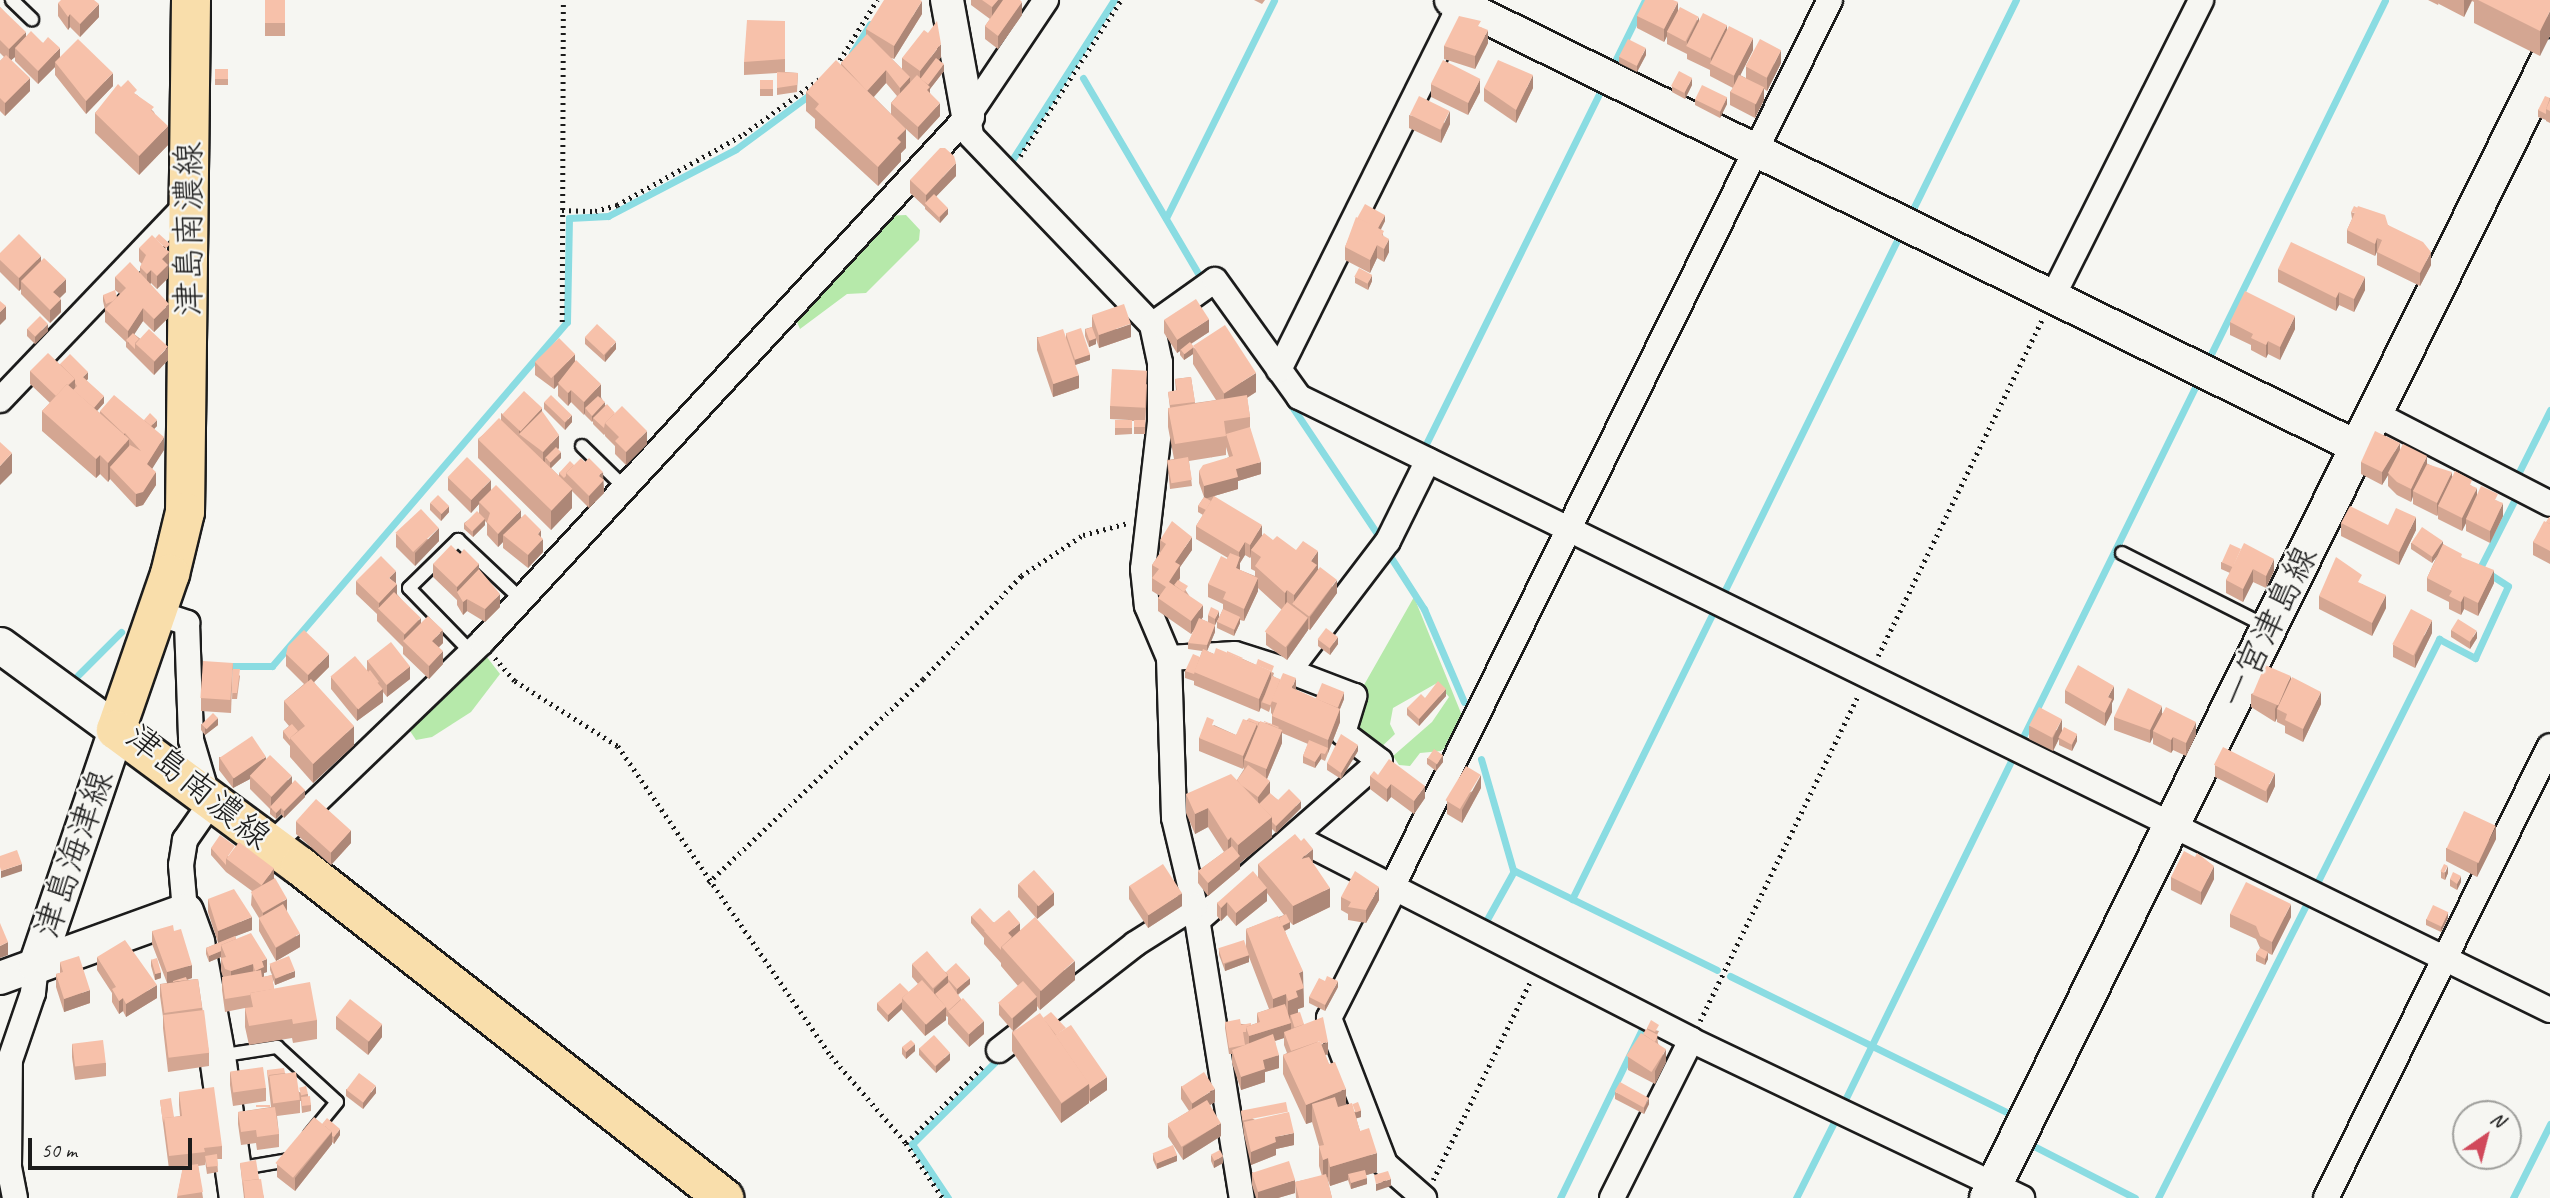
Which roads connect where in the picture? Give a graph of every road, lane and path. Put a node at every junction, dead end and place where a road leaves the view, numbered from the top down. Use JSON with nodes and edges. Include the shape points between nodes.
{"nodes":[{"id":1,"x":12,"y":0,"type":"edge"},
{"id":2,"x":191,"y":0,"type":"edge"},
{"id":3,"x":563,"y":0,"type":"edge"},
{"id":4,"x":877,"y":0,"type":"edge"},
{"id":5,"x":947,"y":0,"type":"edge"},
{"id":6,"x":1046,"y":0,"type":"edge"},
{"id":7,"x":1121,"y":0,"type":"edge"},
{"id":8,"x":1830,"y":0,"type":"edge"},
{"id":9,"x":2201,"y":0,"type":"edge"},
{"id":10,"x":1458,"y":2,"type":"edge"},
{"id":11,"x":32,"y":19,"type":"dead end"},
{"id":12,"x":2550,"y":56,"type":"edge"},
{"id":13,"x":968,"y":116,"type":"junction"},
{"id":14,"x":1755,"y":151,"type":"junction"},
{"id":15,"x":1008,"y":174,"type":"junction"},
{"id":16,"x":190,"y":201,"type":"junction"},
{"id":17,"x":562,"y":210,"type":"junction"},
{"id":18,"x":2052,"y":298,"type":"junction"},
{"id":19,"x":562,"y":323,"type":"dead end"},
{"id":20,"x":1152,"y":326,"type":"junction"},
{"id":21,"x":1279,"y":370,"type":"junction"},
{"id":22,"x":0,"y":400,"type":"edge"},
{"id":23,"x":2374,"y":413,"type":"junction"},
{"id":24,"x":582,"y":446,"type":"dead end"},
{"id":25,"x":2357,"y":447,"type":"junction"},
{"id":26,"x":1428,"y":460,"type":"junction"},
{"id":27,"x":624,"y":487,"type":"junction"},
{"id":28,"x":2550,"y":504,"type":"edge"},
{"id":29,"x":1149,"y":519,"type":"junction"},
{"id":30,"x":1570,"y":528,"type":"junction"},
{"id":31,"x":2122,"y":553,"type":"dead end"},
{"id":32,"x":521,"y":599,"type":"junction"},
{"id":33,"x":157,"y":613,"type":"junction"},
{"id":34,"x":2268,"y":627,"type":"junction"},
{"id":35,"x":0,"y":645,"type":"edge"},
{"id":36,"x":476,"y":647,"type":"junction"},
{"id":37,"x":1169,"y":659,"type":"junction"},
{"id":38,"x":1289,"y":671,"type":"junction"},
{"id":39,"x":116,"y":730,"type":"junction"},
{"id":40,"x":2550,"y":746,"type":"edge"},
{"id":41,"x":1380,"y":761,"type":"junction"},
{"id":42,"x":1434,"y":802,"type":"junction"},
{"id":43,"x":211,"y":804,"type":"junction"},
{"id":44,"x":2172,"y":823,"type":"junction"},
{"id":45,"x":1297,"y":838,"type":"junction"},
{"id":46,"x":270,"y":846,"type":"junction"},
{"id":47,"x":708,"y":883,"type":"junction"},
{"id":48,"x":1393,"y":888,"type":"junction"},
{"id":49,"x":185,"y":911,"type":"junction"},
{"id":50,"x":1196,"y":913,"type":"junction"},
{"id":51,"x":2446,"y":959,"type":"junction"},
{"id":52,"x":1539,"y":962,"type":"junction"},
{"id":53,"x":36,"y":965,"type":"junction"},
{"id":54,"x":0,"y":978,"type":"edge"},
{"id":55,"x":2550,"y":1010,"type":"edge"},
{"id":56,"x":1691,"y":1040,"type":"junction"},
{"id":57,"x":999,"y":1050,"type":"joint"},
{"id":58,"x":218,"y":1056,"type":"junction"},
{"id":59,"x":906,"y":1143,"type":"junction"},
{"id":60,"x":234,"y":1184,"type":"edge"},
{"id":61,"x":2001,"y":1193,"type":"edge"},
{"id":62,"x":1424,"y":1197,"type":"edge"},
{"id":63,"x":15,"y":1198,"type":"edge"},
{"id":64,"x":724,"y":1198,"type":"edge"},
{"id":65,"x":943,"y":1198,"type":"edge"},
{"id":66,"x":1242,"y":1198,"type":"edge"},
{"id":67,"x":1612,"y":1198,"type":"edge"},
{"id":68,"x":2326,"y":1198,"type":"edge"}],
"edges":[{"from":1,"to":11,"type":"lane"},
{"from":2,"to":16,"type":"main road","name":"津島南濃線"},
{"from":3,"to":17,"type":"path"},
{"from":4,"to":17,"type":"path","via":[[837,66],[744,134],[617,205],[595,212]]},
{"from":5,"to":13,"type":"street"},
{"from":6,"to":13,"type":"street"},
{"from":7,"to":15,"type":"path"},
{"from":8,"to":14,"type":"street"},
{"from":9,"to":18,"type":"street"},
{"from":10,"to":14,"type":"street"},
{"from":10,"to":21,"type":"street"},
{"from":12,"to":23,"type":"main road","name":"一宮津島線"},
{"from":13,"to":15,"type":"street","via":[[971,136]]},
{"from":13,"to":27,"type":"street"},
{"from":14,"to":18,"type":"street"},
{"from":14,"to":30,"type":"street"},
{"from":15,"to":20,"type":"street"},
{"from":16,"to":22,"type":"street"},
{"from":16,"to":33,"type":"main road","name":"津島南濃線","via":[[185,512]]},
{"from":17,"to":19,"type":"path"},
{"from":18,"to":25,"type":"street"},
{"from":20,"to":21,"type":"street","via":[[1215,280]]},
{"from":20,"to":29,"type":"street","via":[[1160,362],[1160,422]]},
{"from":21,"to":26,"type":"street","via":[[1298,397]]},
{"from":23,"to":25,"type":"main road","name":"一宮津島線"},
{"from":23,"to":28,"type":"street"},
{"from":24,"to":27,"type":"lane"},
{"from":25,"to":34,"type":"main road","name":"一宮津島線"},
{"from":26,"to":30,"type":"street"},
{"from":26,"to":38,"type":"street","via":[[1388,541]]},
{"from":27,"to":32,"type":"street"},
{"from":29,"to":37,"type":"street","via":[[1143,569],[1147,606]]},
{"from":29,"to":47,"type":"path","via":[[1083,536],[1021,576],[923,679]]},
{"from":30,"to":42,"type":"street"},
{"from":30,"to":44,"type":"street"},
{"from":31,"to":34,"type":"lane"},
{"from":32,"to":36,"type":"street"},
{"from":32,"to":36,"type":"lane","via":[[458,540],[409,588]]},
{"from":33,"to":39,"type":"main road","name":"津島南濃線"},
{"from":33,"to":43,"type":"street","via":[[187,623],[191,740]]},
{"from":34,"to":44,"type":"main road","name":"一宮津島線"},
{"from":35,"to":39,"type":"main road","name":"津島海津線"},
{"from":36,"to":46,"type":"street"},
{"from":36,"to":47,"type":"path","via":[[515,681],[618,746]]},
{"from":37,"to":38,"type":"street","via":[[1235,654]]},
{"from":37,"to":50,"type":"street","via":[[1174,818]]},
{"from":38,"to":41,"type":"street","via":[[1354,696],[1343,733]]},
{"from":39,"to":43,"type":"main road","name":"津島南濃線"},
{"from":39,"to":53,"type":"main road","name":"津島海津線"},
{"from":40,"to":51,"type":"street"},
{"from":41,"to":42,"type":"street"},
{"from":41,"to":45,"type":"street"},
{"from":42,"to":48,"type":"street"},
{"from":43,"to":46,"type":"main road","name":"津島南濃線"},
{"from":43,"to":49,"type":"street","via":[[185,841],[181,866]]},
{"from":44,"to":51,"type":"street"},
{"from":44,"to":61,"type":"main road","name":"一宮津島線"},
{"from":45,"to":48,"type":"street"},
{"from":45,"to":50,"type":"street"},
{"from":46,"to":64,"type":"main road","name":"津島南濃線"},
{"from":47,"to":59,"type":"path","via":[[831,1056]]},
{"from":48,"to":52,"type":"street"},
{"from":48,"to":62,"type":"street","via":[[1329,1018],[1385,1164]]},
{"from":49,"to":53,"type":"main road","name":"津島海津線"},
{"from":49,"to":58,"type":"main road","via":[[196,942]]},
{"from":50,"to":57,"type":"street","via":[[1135,944]]},
{"from":50,"to":66,"type":"street"},
{"from":51,"to":55,"type":"street"},
{"from":51,"to":68,"type":"street"},
{"from":52,"to":56,"type":"street"},
{"from":52,"to":62,"type":"path"},
{"from":53,"to":54,"type":"street"},
{"from":53,"to":63,"type":"street","via":[[33,993],[10,1060],[9,1167]]},
{"from":56,"to":61,"type":"street"},
{"from":56,"to":67,"type":"street"},
{"from":57,"to":59,"type":"path"},
{"from":58,"to":60,"type":"main road"},
{"from":58,"to":60,"type":"lane","via":[[277,1047],[337,1102],[287,1163]]},
{"from":59,"to":65,"type":"path"}]}
